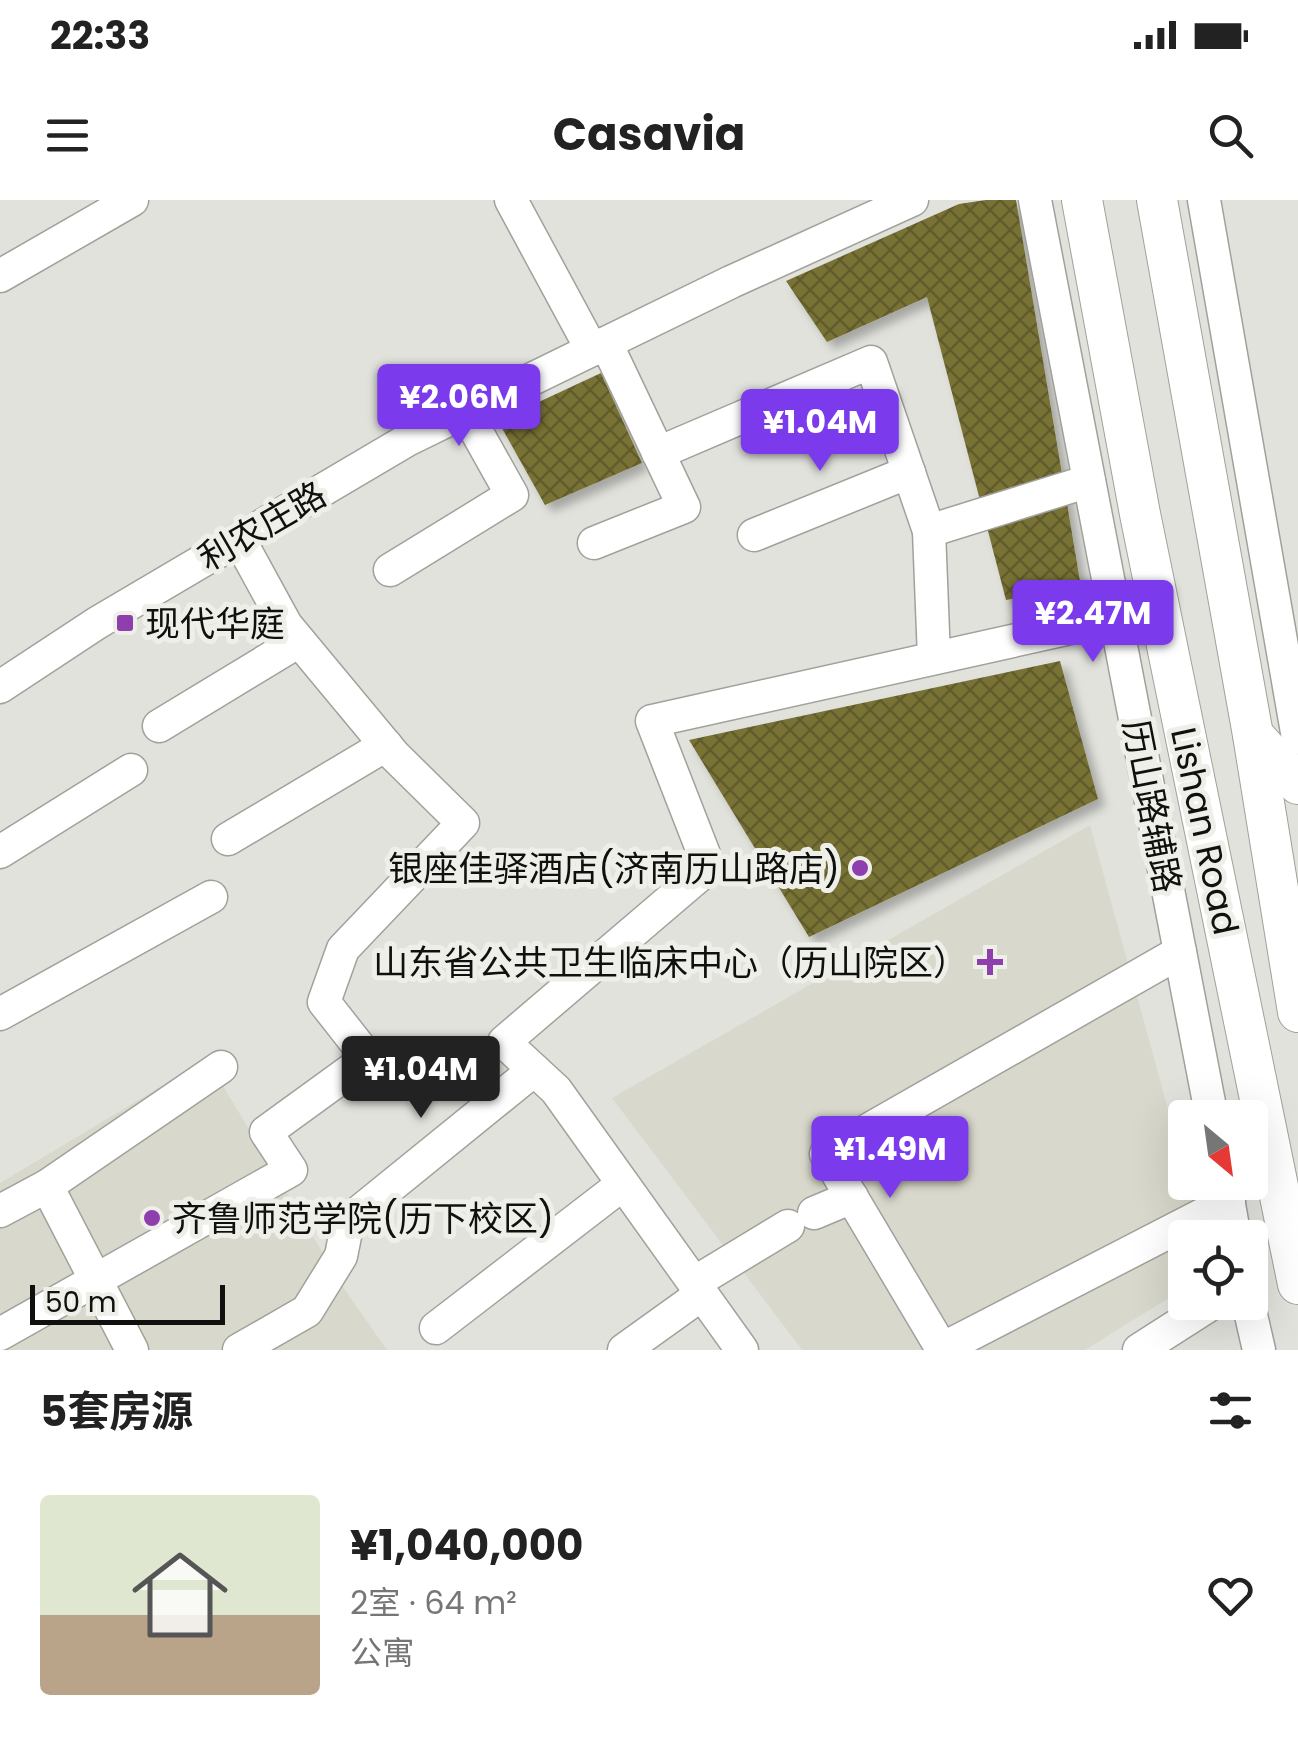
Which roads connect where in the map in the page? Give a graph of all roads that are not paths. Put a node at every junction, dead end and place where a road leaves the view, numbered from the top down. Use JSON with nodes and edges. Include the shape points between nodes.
{"nodes":[{"id":1,"x":132,"y":200,"type":"edge"},
{"id":2,"x":912,"y":200,"type":"edge"},
{"id":3,"x":1035,"y":200,"type":"edge"},
{"id":4,"x":1082,"y":200,"type":"edge"},
{"id":5,"x":1158,"y":200,"type":"edge"},
{"id":6,"x":1204,"y":200,"type":"edge"},
{"id":7,"x":520,"y":203,"type":"edge"},
{"id":8,"x":0,"y":276,"type":"edge"},
{"id":9,"x":599,"y":346,"type":"junction"},
{"id":10,"x":465,"y":411,"type":"junction"},
{"id":11,"x":658,"y":453,"type":"junction"},
{"id":12,"x":909,"y":472,"type":"junction"},
{"id":13,"x":1089,"y":482,"type":"junction"},
{"id":14,"x":929,"y":531,"type":"junction"},
{"id":15,"x":754,"y":535,"type":"dead end"},
{"id":16,"x":240,"y":539,"type":"junction"},
{"id":17,"x":594,"y":543,"type":"dead end"},
{"id":18,"x":390,"y":570,"type":"dead end"},
{"id":19,"x":1116,"y":618,"type":"junction"},
{"id":20,"x":299,"y":641,"type":"junction"},
{"id":21,"x":934,"y":658,"type":"junction"},
{"id":22,"x":0,"y":687,"type":"edge"},
{"id":23,"x":158,"y":726,"type":"dead end"},
{"id":24,"x":1252,"y":734,"type":"junction"},
{"id":25,"x":1298,"y":738,"type":"edge"},
{"id":26,"x":386,"y":746,"type":"junction"},
{"id":27,"x":131,"y":770,"type":"dead end"},
{"id":28,"x":1298,"y":784,"type":"edge"},
{"id":29,"x":228,"y":839,"type":"dead end"},
{"id":30,"x":0,"y":852,"type":"edge"},
{"id":31,"x":211,"y":896,"type":"dead end"},
{"id":32,"x":1180,"y":952,"type":"junction"},
{"id":33,"x":1298,"y":1012,"type":"edge"},
{"id":34,"x":0,"y":1014,"type":"edge"},
{"id":35,"x":221,"y":1067,"type":"dead end"},
{"id":36,"x":534,"y":1070,"type":"junction"},
{"id":37,"x":1209,"y":1100,"type":"edge"},
{"id":38,"x":623,"y":1184,"type":"junction"},
{"id":39,"x":47,"y":1186,"type":"junction"},
{"id":40,"x":852,"y":1198,"type":"junction"},
{"id":41,"x":1212,"y":1200,"type":"edge"},
{"id":42,"x":0,"y":1211,"type":"edge"},
{"id":43,"x":95,"y":1281,"type":"junction"},
{"id":44,"x":1298,"y":1284,"type":"edge"},
{"id":45,"x":698,"y":1288,"type":"junction"},
{"id":46,"x":1186,"y":1320,"type":"edge"},
{"id":47,"x":1252,"y":1320,"type":"edge"},
{"id":48,"x":436,"y":1328,"type":"dead end"},
{"id":49,"x":0,"y":1334,"type":"edge"},
{"id":50,"x":132,"y":1350,"type":"edge"},
{"id":51,"x":239,"y":1350,"type":"edge"},
{"id":52,"x":624,"y":1350,"type":"edge"},
{"id":53,"x":742,"y":1350,"type":"edge"},
{"id":54,"x":1139,"y":1350,"type":"edge"},
{"id":55,"x":1259,"y":1350,"type":"edge"}],
"edges":[{"from":1,"to":8,"type":"street"},
{"from":2,"to":9,"type":"street","name":"利农庄路"},
{"from":3,"to":13,"type":"street","name":"历山路辅路"},
{"from":4,"to":44,"type":"main road","name":"Lishan Road"},
{"from":5,"to":24,"type":"main road","name":"Lishan Road"},
{"from":6,"to":25,"type":"street"},
{"from":7,"to":9,"type":"street"},
{"from":9,"to":10,"type":"street","name":"利农庄路"},
{"from":9,"to":11,"type":"street"},
{"from":10,"to":16,"type":"street","name":"利农庄路"},
{"from":10,"to":18,"type":"street","via":[[512,495]]},
{"from":11,"to":12,"type":"street","via":[[871,362]]},
{"from":11,"to":17,"type":"street","via":[[684,507]]},
{"from":12,"to":14,"type":"street"},
{"from":12,"to":15,"type":"street"},
{"from":13,"to":14,"type":"street"},
{"from":13,"to":19,"type":"street","name":"历山路辅路"},
{"from":14,"to":21,"type":"street"},
{"from":16,"to":20,"type":"street"},
{"from":16,"to":22,"type":"street","name":"利农庄路"},
{"from":19,"to":21,"type":"street"},
{"from":19,"to":32,"type":"street","name":"历山路辅路"},
{"from":20,"to":23,"type":"street"},
{"from":20,"to":26,"type":"street"},
{"from":21,"to":36,"type":"street","via":[[652,721],[709,867],[504,1042]]},
{"from":24,"to":28,"type":"main road"},
{"from":24,"to":33,"type":"main road","name":"Lishan Road"},
{"from":26,"to":29,"type":"street"},
{"from":26,"to":43,"type":"street","via":[[463,824],[343,949],[324,1002],[368,1058],[266,1132],[291,1170]]},
{"from":27,"to":30,"type":"street"},
{"from":31,"to":34,"type":"street"},
{"from":32,"to":37,"type":"street","name":"历山路辅路"},
{"from":32,"to":40,"type":"street","via":[[826,1154]]},
{"from":35,"to":39,"type":"street"},
{"from":36,"to":38,"type":"street","via":[[556,1090]]},
{"from":36,"to":51,"type":"street","via":[[348,1221],[341,1256],[307,1311]]},
{"from":38,"to":45,"type":"street"},
{"from":38,"to":48,"type":"street"},
{"from":39,"to":42,"type":"street"},
{"from":39,"to":43,"type":"street"},
{"from":40,"to":41,"type":"street","via":[[942,1349]]},
{"from":40,"to":45,"type":"street","via":[[801,1220]]},
{"from":43,"to":49,"type":"street"},
{"from":43,"to":50,"type":"street"},
{"from":45,"to":52,"type":"street"},
{"from":45,"to":53,"type":"street"},
{"from":46,"to":54,"type":"street"},
{"from":47,"to":55,"type":"street"}]}
